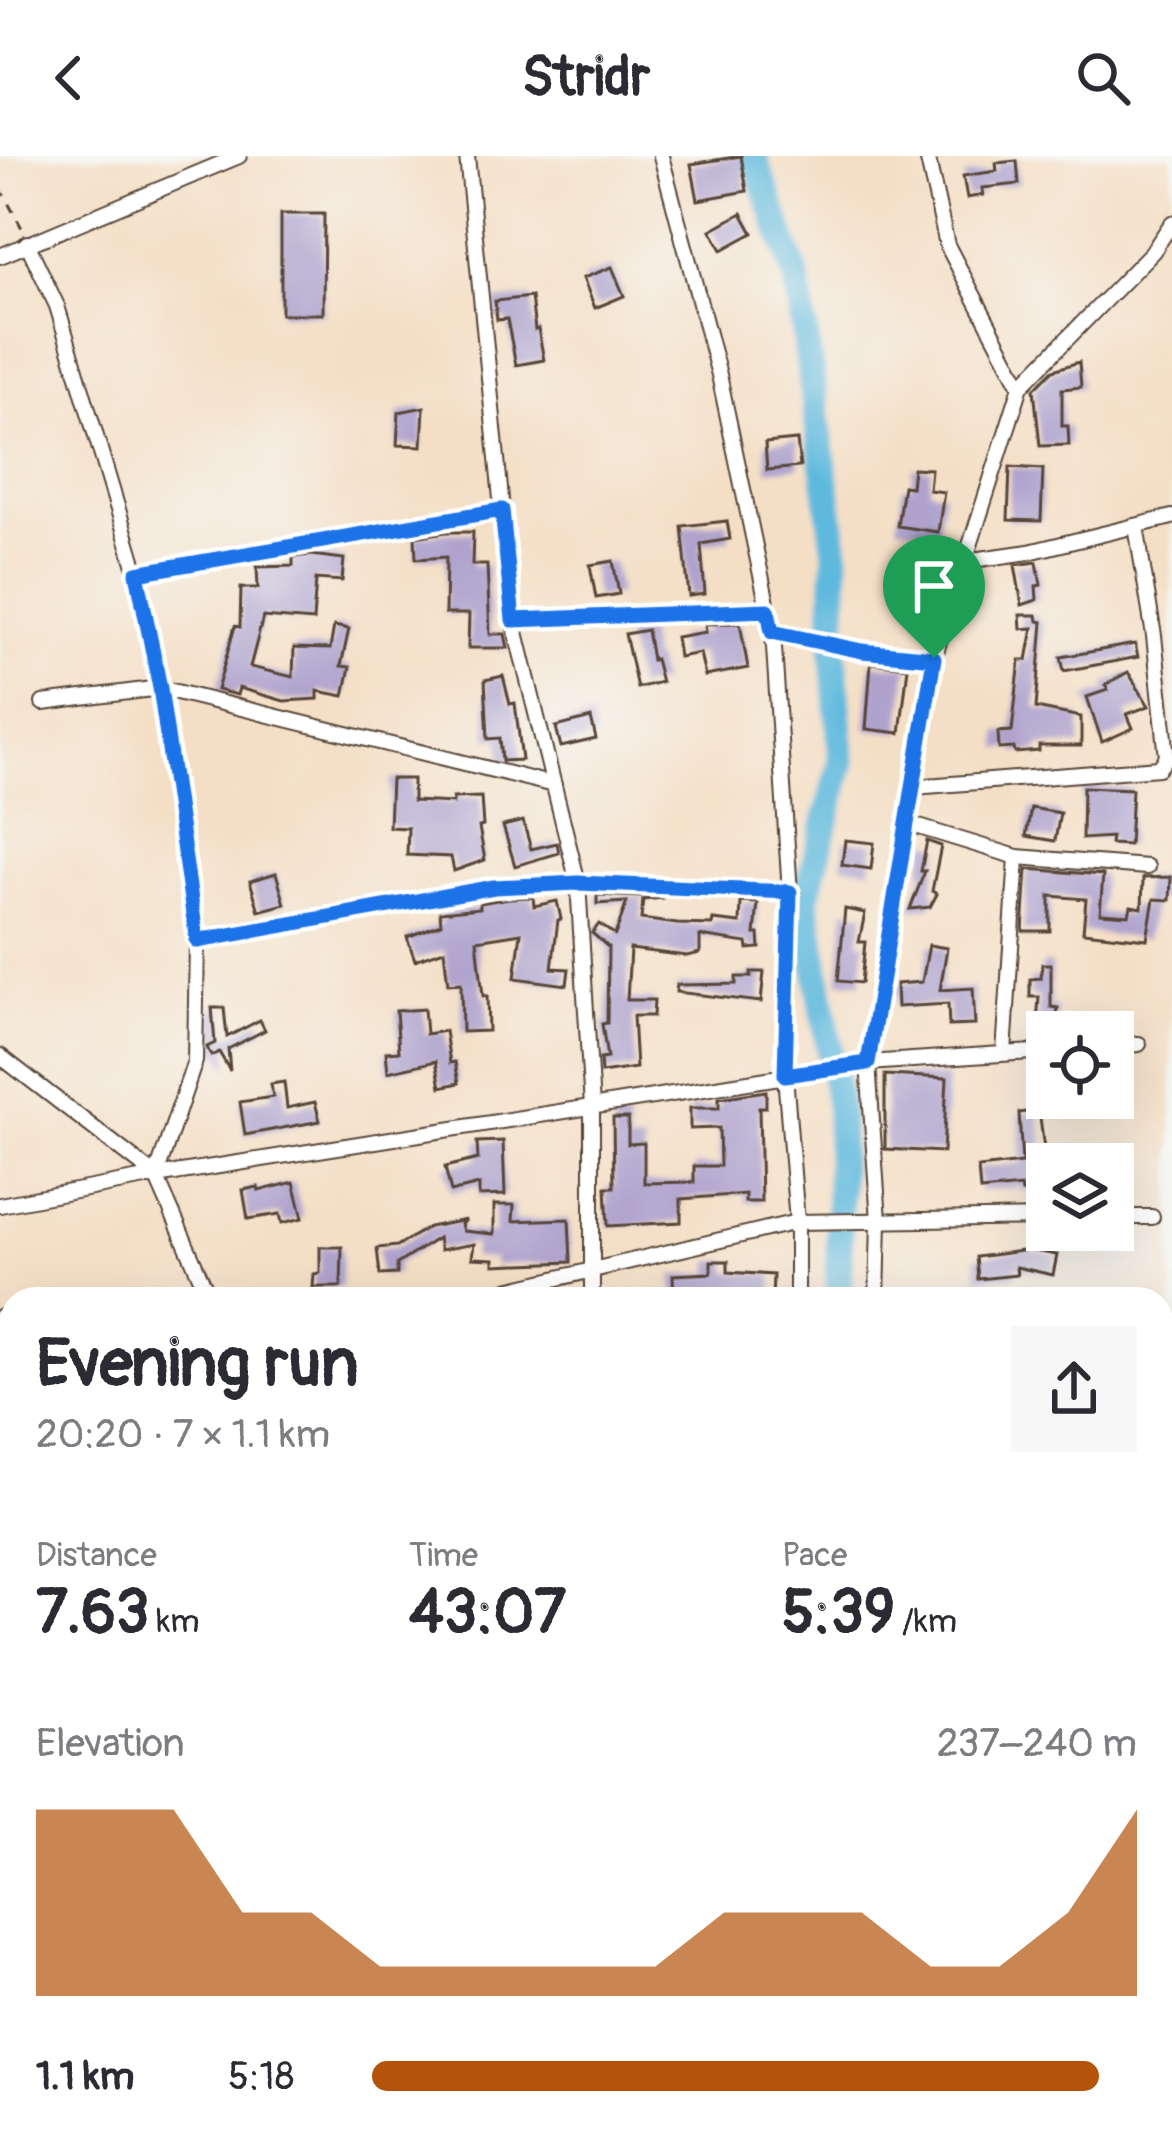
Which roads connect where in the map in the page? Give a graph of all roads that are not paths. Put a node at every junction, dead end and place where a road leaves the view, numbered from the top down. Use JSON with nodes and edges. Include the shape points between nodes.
{"nodes":[{"id":1,"x":239,"y":156,"type":"edge"},
{"id":2,"x":467,"y":156,"type":"edge"},
{"id":3,"x":661,"y":156,"type":"edge"},
{"id":4,"x":927,"y":156,"type":"edge"},
{"id":5,"x":1172,"y":223,"type":"edge"},
{"id":6,"x":27,"y":243,"type":"junction"},
{"id":7,"x":0,"y":256,"type":"edge"},
{"id":8,"x":1021,"y":386,"type":"junction"},
{"id":9,"x":502,"y":510,"type":"junction"},
{"id":10,"x":1172,"y":518,"type":"edge"},
{"id":11,"x":1136,"y":526,"type":"junction"},
{"id":12,"x":967,"y":560,"type":"junction"},
{"id":13,"x":137,"y":573,"type":"junction"},
{"id":14,"x":768,"y":610,"type":"junction"},
{"id":15,"x":513,"y":620,"type":"junction"},
{"id":16,"x":772,"y":632,"type":"junction"},
{"id":17,"x":934,"y":658,"type":"junction"},
{"id":18,"x":160,"y":688,"type":"junction"},
{"id":19,"x":43,"y":703,"type":"dead end"},
{"id":20,"x":554,"y":784,"type":"junction"},
{"id":21,"x":913,"y":787,"type":"junction"},
{"id":22,"x":906,"y":824,"type":"junction"},
{"id":23,"x":1017,"y":857,"type":"junction"},
{"id":24,"x":1147,"y":867,"type":"dead end"},
{"id":25,"x":578,"y":883,"type":"junction"},
{"id":26,"x":790,"y":892,"type":"junction"},
{"id":27,"x":197,"y":941,"type":"junction"},
{"id":28,"x":1134,"y":1045,"type":"edge"},
{"id":29,"x":1139,"y":1045,"type":"dead end"},
{"id":30,"x":1026,"y":1052,"type":"edge"},
{"id":31,"x":1004,"y":1054,"type":"junction"},
{"id":32,"x":0,"y":1056,"type":"edge"},
{"id":33,"x":868,"y":1063,"type":"junction"},
{"id":34,"x":785,"y":1075,"type":"junction"},
{"id":35,"x":592,"y":1106,"type":"junction"},
{"id":36,"x":156,"y":1176,"type":"junction"},
{"id":37,"x":0,"y":1205,"type":"edge"},
{"id":38,"x":1134,"y":1217,"type":"edge"},
{"id":39,"x":1152,"y":1217,"type":"dead end"},
{"id":40,"x":1026,"y":1218,"type":"edge"},
{"id":41,"x":879,"y":1221,"type":"junction"},
{"id":42,"x":796,"y":1222,"type":"junction"},
{"id":43,"x":592,"y":1270,"type":"junction"},
{"id":44,"x":205,"y":1287,"type":"edge"},
{"id":45,"x":520,"y":1287,"type":"edge"},
{"id":46,"x":592,"y":1287,"type":"edge"},
{"id":47,"x":797,"y":1287,"type":"edge"},
{"id":48,"x":877,"y":1287,"type":"edge"}],
"edges":[{"from":1,"to":6,"type":"street"},
{"from":2,"to":9,"type":"street"},
{"from":3,"to":14,"type":"street","via":[[719,375]]},
{"from":4,"to":8,"type":"street","via":[[947,245]]},
{"from":5,"to":8,"type":"street"},
{"from":6,"to":7,"type":"street"},
{"from":6,"to":13,"type":"street","via":[[57,307]]},
{"from":8,"to":12,"type":"street"},
{"from":9,"to":13,"type":"street"},
{"from":9,"to":15,"type":"street"},
{"from":10,"to":11,"type":"street"},
{"from":11,"to":12,"type":"street"},
{"from":11,"to":21,"type":"street","via":[[1164,763]]},
{"from":12,"to":17,"type":"street"},
{"from":13,"to":18,"type":"street"},
{"from":14,"to":15,"type":"street"},
{"from":14,"to":16,"type":"street"},
{"from":15,"to":20,"type":"street"},
{"from":16,"to":17,"type":"street"},
{"from":16,"to":26,"type":"street"},
{"from":17,"to":21,"type":"street"},
{"from":18,"to":19,"type":"street"},
{"from":18,"to":20,"type":"street"},
{"from":18,"to":27,"type":"street"},
{"from":20,"to":25,"type":"street"},
{"from":21,"to":22,"type":"street"},
{"from":22,"to":23,"type":"street"},
{"from":22,"to":33,"type":"street"},
{"from":23,"to":24,"type":"street"},
{"from":23,"to":31,"type":"street"},
{"from":25,"to":26,"type":"street"},
{"from":25,"to":27,"type":"street","via":[[494,887]]},
{"from":25,"to":35,"type":"street"},
{"from":26,"to":34,"type":"street"},
{"from":27,"to":36,"type":"street","via":[[195,1061]]},
{"from":28,"to":29,"type":"street"},
{"from":30,"to":31,"type":"street"},
{"from":31,"to":33,"type":"street"},
{"from":32,"to":36,"type":"street"},
{"from":33,"to":34,"type":"street"},
{"from":33,"to":41,"type":"street"},
{"from":34,"to":35,"type":"street"},
{"from":34,"to":42,"type":"street"},
{"from":35,"to":36,"type":"street"},
{"from":35,"to":43,"type":"street"},
{"from":36,"to":37,"type":"street"},
{"from":36,"to":44,"type":"street"},
{"from":38,"to":39,"type":"street"},
{"from":40,"to":41,"type":"street"},
{"from":41,"to":42,"type":"street"},
{"from":41,"to":48,"type":"street"},
{"from":42,"to":43,"type":"street"},
{"from":42,"to":47,"type":"street"},
{"from":43,"to":45,"type":"street"},
{"from":43,"to":46,"type":"street"}]}
